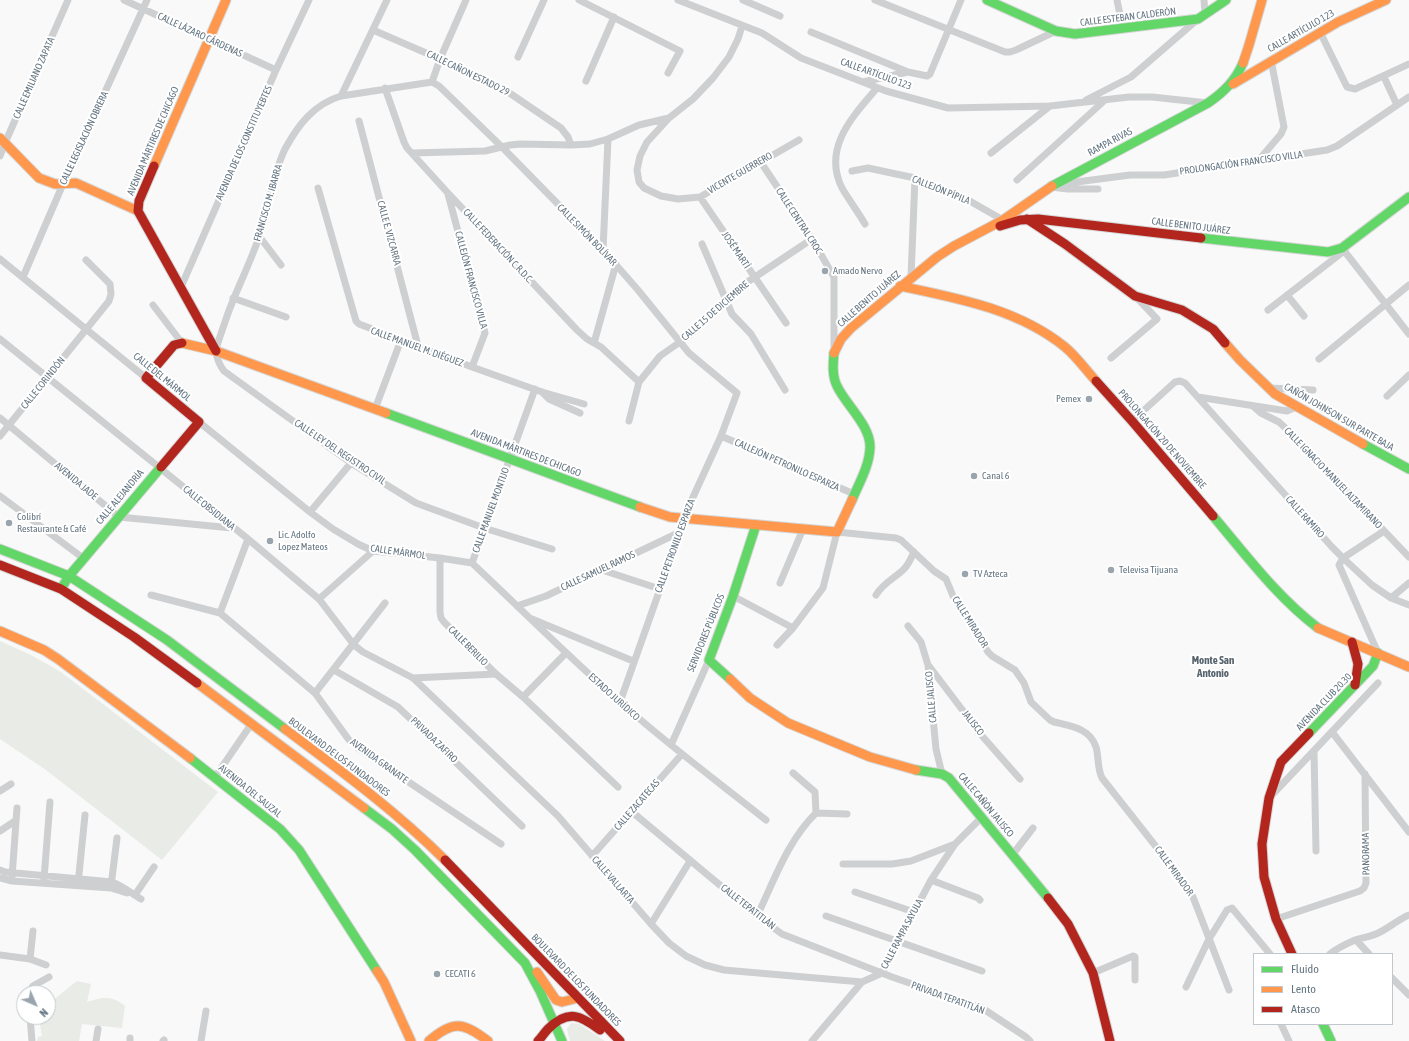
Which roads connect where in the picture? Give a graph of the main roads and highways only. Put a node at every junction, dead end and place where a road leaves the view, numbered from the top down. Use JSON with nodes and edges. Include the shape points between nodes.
{"nodes":[{"id":1,"x":226,"y":0,"type":"edge"},
{"id":2,"x":986,"y":0,"type":"edge"},
{"id":3,"x":1226,"y":0,"type":"edge"},
{"id":4,"x":1262,"y":0,"type":"edge"},
{"id":5,"x":1386,"y":0,"type":"edge"},
{"id":6,"x":1229,"y":86,"type":"junction"},
{"id":7,"x":2,"y":141,"type":"edge"},
{"id":8,"x":1409,"y":197,"type":"edge"},
{"id":9,"x":138,"y":210,"type":"junction"},
{"id":10,"x":1003,"y":220,"type":"joint"},
{"id":11,"x":1027,"y":220,"type":"junction"},
{"id":12,"x":989,"y":228,"type":"junction"},
{"id":13,"x":900,"y":286,"type":"junction"},
{"id":14,"x":216,"y":351,"type":"junction"},
{"id":15,"x":146,"y":378,"type":"joint"},
{"id":16,"x":199,"y":422,"type":"joint"},
{"id":17,"x":1409,"y":469,"type":"edge"},
{"id":18,"x":756,"y":526,"type":"junction"},
{"id":19,"x":838,"y":532,"type":"joint"},
{"id":20,"x":1,"y":552,"type":"edge"},
{"id":21,"x":0,"y":565,"type":"edge"},
{"id":22,"x":69,"y":576,"type":"junction"},
{"id":23,"x":61,"y":589,"type":"junction"},
{"id":24,"x":0,"y":631,"type":"edge"},
{"id":25,"x":1352,"y":642,"type":"junction"},
{"id":26,"x":1378,"y":653,"type":"junction"},
{"id":27,"x":708,"y":660,"type":"joint"},
{"id":28,"x":1409,"y":667,"type":"edge"},
{"id":29,"x":1355,"y":686,"type":"junction"},
{"id":30,"x":340,"y":789,"type":"junction"},
{"id":31,"x":372,"y":794,"type":"junction"},
{"id":32,"x":1292,"y":953,"type":"edge"},
{"id":33,"x":525,"y":963,"type":"junction"},
{"id":34,"x":578,"y":998,"type":"junction"},
{"id":35,"x":554,"y":1023,"type":"junction"},
{"id":36,"x":1323,"y":1025,"type":"edge"},
{"id":37,"x":411,"y":1041,"type":"edge"},
{"id":38,"x":429,"y":1041,"type":"edge"},
{"id":39,"x":488,"y":1041,"type":"edge"},
{"id":40,"x":538,"y":1041,"type":"edge"},
{"id":41,"x":562,"y":1041,"type":"edge"},
{"id":42,"x":614,"y":1041,"type":"edge"},
{"id":43,"x":620,"y":1041,"type":"edge"},
{"id":44,"x":1110,"y":1041,"type":"edge"},
{"id":45,"x":1331,"y":1041,"type":"edge"}],
"edges":[{"from":1,"to":9,"type":"main road","name":"AVENIDA MÁRTIRES DE CHICAGO","via":[[139,201]]},
{"from":2,"to":3,"type":"main road","name":"CALLE ESTEBAN CALDERÓN","via":[[1056,31],[1081,34],[1201,17]]},
{"from":4,"to":6,"type":"main road","via":[[1243,62]]},
{"from":5,"to":6,"type":"main road","name":"CALLE ARTÍCULO 123","via":[[1320,32]]},
{"from":6,"to":10,"type":"main road","name":"RAMPA RIVAS","via":[[1208,103],[1054,185]]},
{"from":7,"to":9,"type":"main road","via":[[39,178],[50,183],[76,183]]},
{"from":8,"to":11,"type":"main road","name":"CALLE BENITO JUÁREZ","via":[[1343,250],[1321,252]]},
{"from":9,"to":14,"type":"main road","name":"AVENIDA MÁRTIRES DE CHICAGO"},
{"from":10,"to":12,"type":"main road","name":"CALLE BENITO JUÁREZ"},
{"from":11,"to":12,"type":"main road","name":"CALLE BENITO JUÁREZ"},
{"from":11,"to":17,"type":"main road","name":"CAÑÓN JOHNSON SUR PARTE BAJA","via":[[1065,244],[1135,296],[1182,310],[1205,323],[1275,394]]},
{"from":12,"to":13,"type":"main road","name":"CALLE BENITO JUÁREZ","via":[[937,256]]},
{"from":13,"to":19,"type":"main road","name":"CALLE BENITO JUÁREZ","via":[[851,328],[841,339],[834,354],[833,371],[837,386],[866,431],[870,446],[868,464]]},
{"from":13,"to":25,"type":"main road","name":"PROLONGACIÓN 20 DE NOVIEMBRE","via":[[969,302],[1030,324],[1066,348],[1280,594],[1301,615],[1320,628]]},
{"from":14,"to":15,"type":"main road","name":"AVENIDA MÁRTIRES DE CHICAGO","via":[[182,343],[174,345]]},
{"from":14,"to":18,"type":"main road","name":"AVENIDA MÁRTIRES DE CHICAGO","via":[[670,517]]},
{"from":15,"to":16,"type":"main road","name":"CALLE DEL MÁRMOL"},
{"from":16,"to":22,"type":"main road","name":"CALLE ALEJANDRÍA"},
{"from":18,"to":19,"type":"main road","name":"AVENIDA MÁRTIRES DE CHICAGO"},
{"from":18,"to":27,"type":"main road","name":"SERVIDORES PÚBLICOS"},
{"from":20,"to":22,"type":"main road","name":"BOULEVARD DE LOS FUNDADORES"},
{"from":21,"to":23,"type":"main road"},
{"from":22,"to":23,"type":"main road","name":"CALLE ALEJANDRÍA"},
{"from":22,"to":31,"type":"main road","name":"BOULEVARD DE LOS FUNDADORES","via":[[167,640]]},
{"from":23,"to":30,"type":"main road","via":[[134,636]]},
{"from":24,"to":37,"type":"main road","name":"AVENIDA DEL SAUZAL","via":[[44,650],[58,659],[280,829],[299,850],[384,982]]},
{"from":25,"to":26,"type":"main road","name":"PROLONGACIÓN 20 DE NOVIEMBRE"},
{"from":25,"to":29,"type":"main road","via":[[1359,666]]},
{"from":26,"to":28,"type":"main road","name":"PROLONGACIÓN 20 DE NOVIEMBRE"},
{"from":26,"to":29,"type":"main road","name":"AVENIDA CLUB 20.30","via":[[1374,666]]},
{"from":27,"to":44,"type":"main road","name":"CALLE CAÑÓN JALISCO","via":[[750,698],[788,723],[870,757],[911,769],[942,774],[954,783],[1068,924],[1093,973]]},
{"from":29,"to":32,"type":"main road","name":"AVENIDA CLUB 20.30","via":[[1281,762],[1270,798],[1262,844],[1264,877],[1276,919]]},
{"from":30,"to":31,"type":"main road","via":[[362,797]]},
{"from":30,"to":33,"type":"main road","via":[[415,850]]},
{"from":31,"to":34,"type":"main road","name":"BOULEVARD DE LOS FUNDADORES","via":[[420,836]]},
{"from":33,"to":34,"type":"main road","via":[[539,974],[556,1000],[562,1002]]},
{"from":33,"to":35,"type":"main road"},
{"from":34,"to":43,"type":"main road","name":"BOULEVARD DE LOS FUNDADORES"},
{"from":35,"to":40,"type":"main road"},
{"from":35,"to":41,"type":"main road"},
{"from":35,"to":42,"type":"main road","via":[[568,1016],[580,1016]]},
{"from":36,"to":45,"type":"main road"},
{"from":38,"to":39,"type":"main road","via":[[440,1030],[452,1026],[467,1026]]}]}
